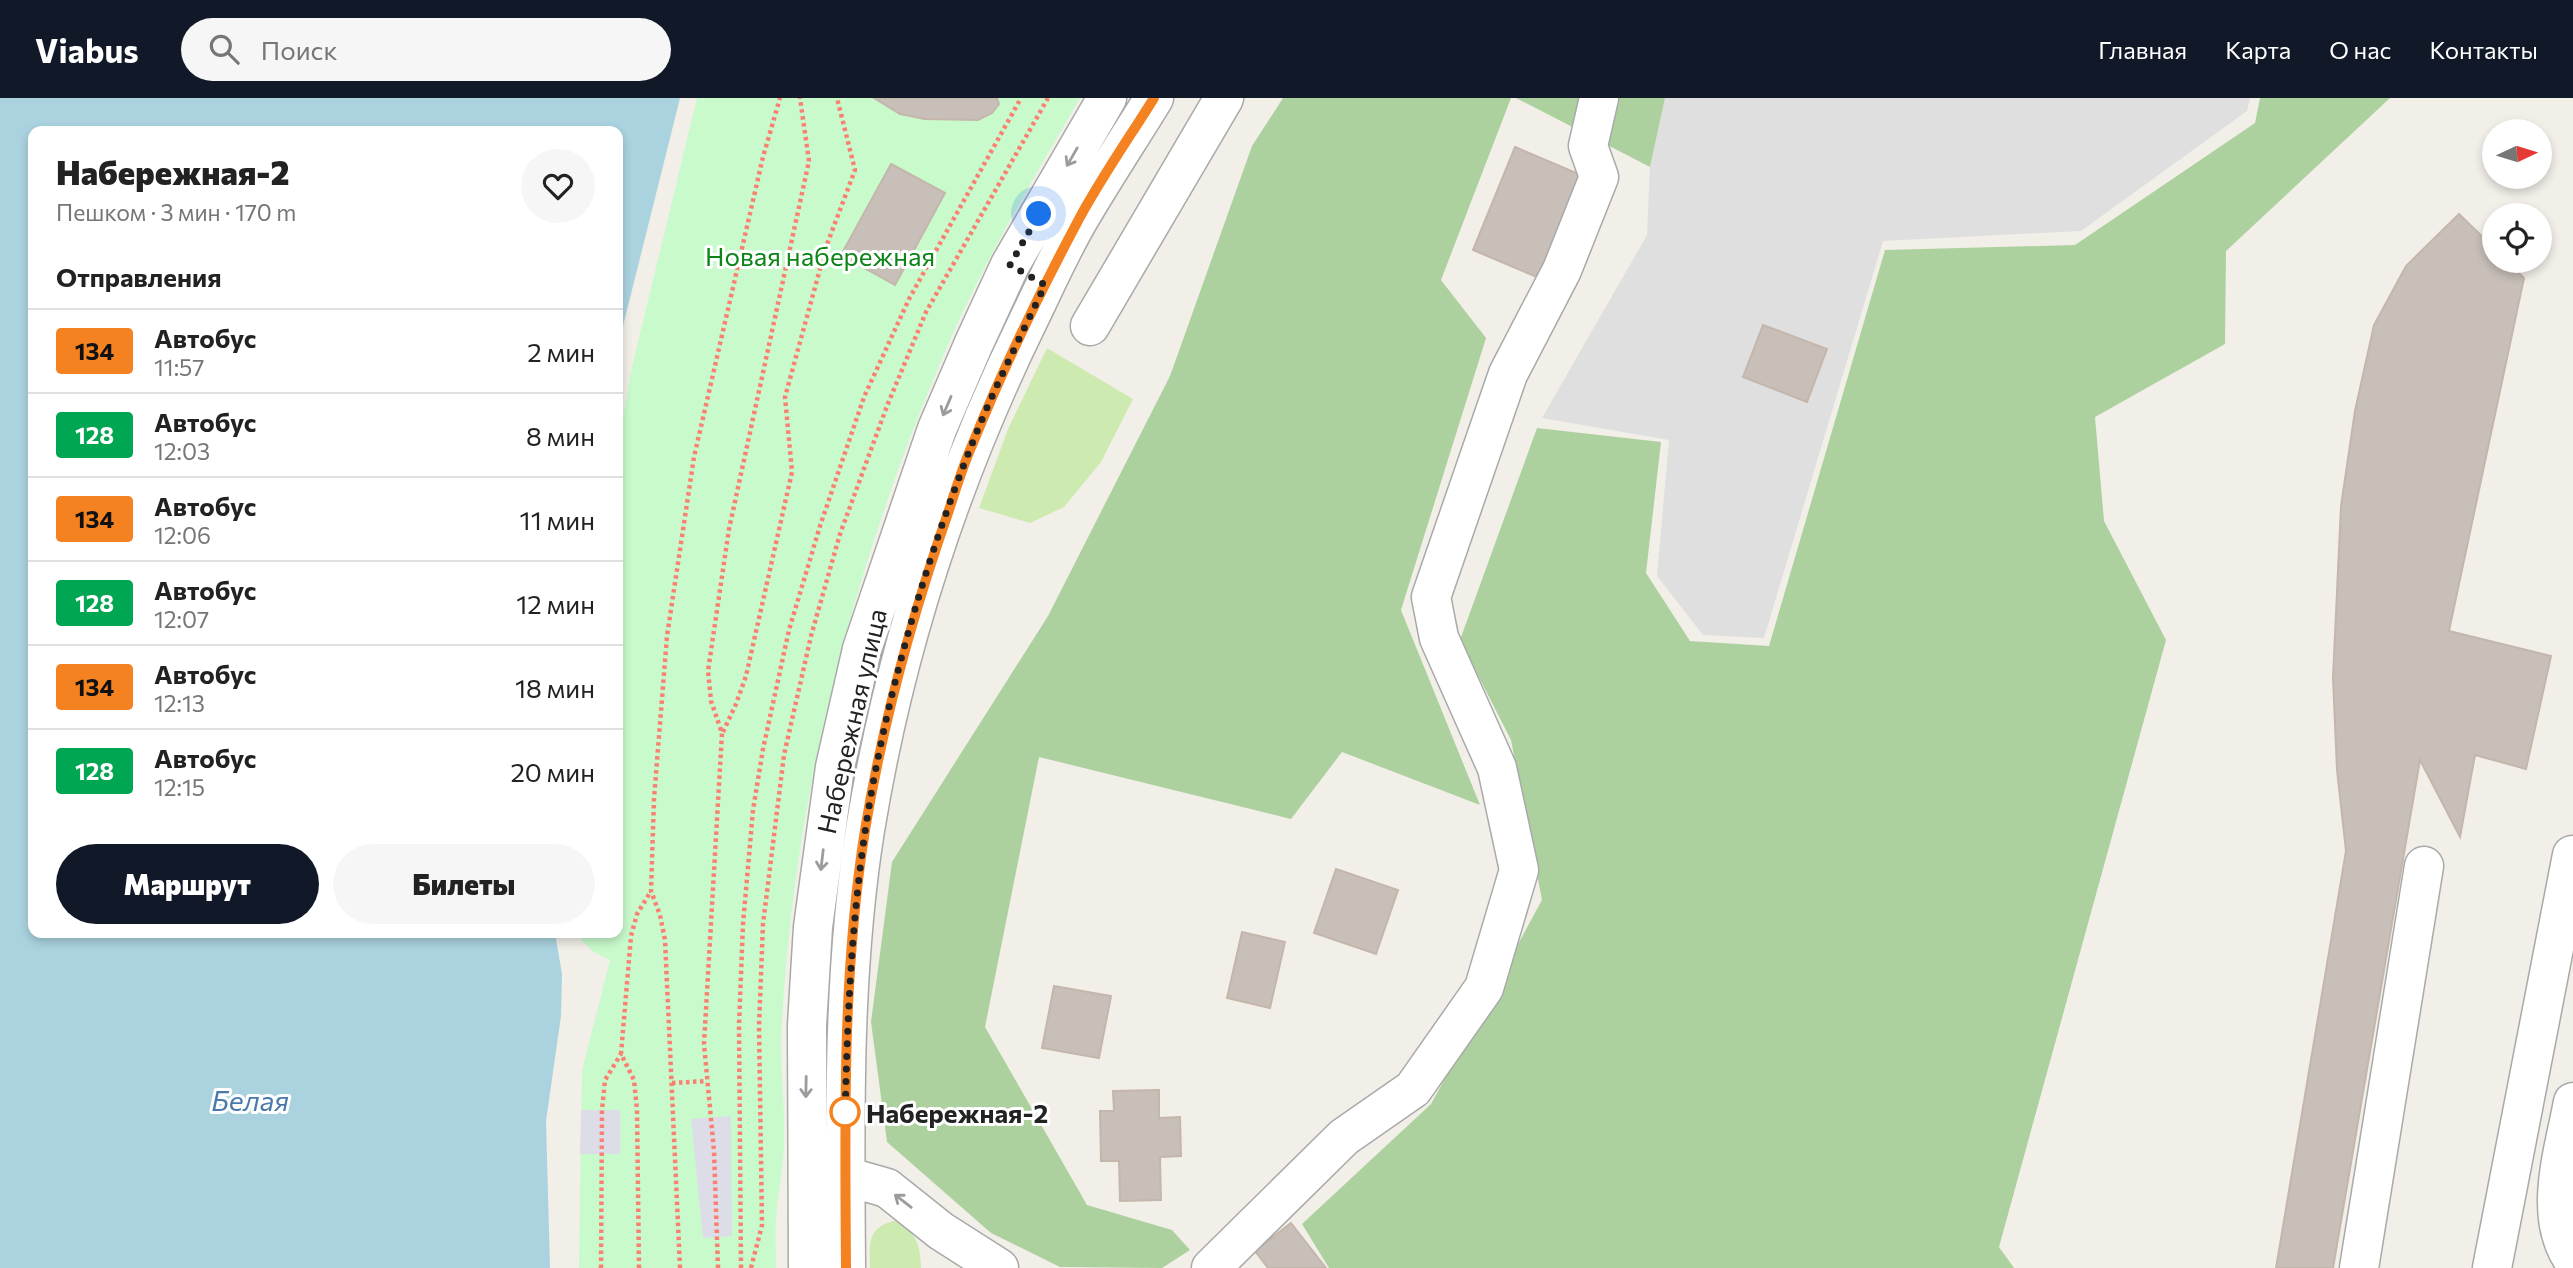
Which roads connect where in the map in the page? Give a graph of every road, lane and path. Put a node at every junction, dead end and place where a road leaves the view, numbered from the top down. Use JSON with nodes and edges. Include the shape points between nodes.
{"nodes":[{"id":1,"x":780,"y":98,"type":"edge"},
{"id":2,"x":800,"y":98,"type":"edge"},
{"id":3,"x":837,"y":98,"type":"edge"},
{"id":4,"x":1107,"y":98,"type":"edge"},
{"id":5,"x":1154,"y":98,"type":"edge"},
{"id":6,"x":1224,"y":98,"type":"edge"},
{"id":7,"x":1600,"y":98,"type":"edge"},
{"id":8,"x":1010,"y":265,"type":"junction"},
{"id":9,"x":1045,"y":285,"type":"junction"},
{"id":10,"x":1090,"y":326,"type":"dead end"},
{"id":11,"x":722,"y":733,"type":"junction"},
{"id":12,"x":2572,"y":855,"type":"edge"},
{"id":13,"x":2424,"y":866,"type":"dead end"},
{"id":14,"x":651,"y":891,"type":"junction"},
{"id":15,"x":621,"y":1054,"type":"junction"},
{"id":16,"x":707,"y":1081,"type":"junction"},
{"id":17,"x":672,"y":1083,"type":"junction"},
{"id":18,"x":2573,"y":1102,"type":"edge"},
{"id":19,"x":845,"y":1176,"type":"junction"},
{"id":20,"x":942,"y":1250,"type":"edge"},
{"id":21,"x":2573,"y":1260,"type":"edge"},
{"id":22,"x":601,"y":1268,"type":"edge"},
{"id":23,"x":639,"y":1268,"type":"edge"},
{"id":24,"x":680,"y":1268,"type":"edge"},
{"id":25,"x":718,"y":1268,"type":"edge"},
{"id":26,"x":808,"y":1268,"type":"edge"},
{"id":27,"x":846,"y":1268,"type":"edge"},
{"id":28,"x":999,"y":1268,"type":"edge"},
{"id":29,"x":1211,"y":1268,"type":"edge"},
{"id":30,"x":2359,"y":1268,"type":"edge"},
{"id":31,"x":2492,"y":1268,"type":"edge"}],
"edges":[{"from":1,"to":14,"type":"path","via":[[694,457],[667,636]]},
{"from":2,"to":11,"type":"path","via":[[809,161],[729,529],[708,671],[711,702]]},
{"from":3,"to":11,"type":"path","via":[[855,170],[826,247],[785,397],[792,472],[746,676]]},
{"from":4,"to":8,"type":"street","name":"Набережная улица","one_way":true},
{"from":5,"to":9,"type":"street","name":"Набережная улица","via":[[1081,216]]},
{"from":6,"to":10,"type":"street"},
{"from":7,"to":29,"type":"street","via":[[1588,146],[1599,177],[1562,270],[1508,374],[1431,597],[1438,638],[1497,768],[1519,870],[1484,988],[1413,1089],[1344,1137]]},
{"from":8,"to":9,"type":"street"},
{"from":8,"to":26,"type":"street","name":"Набережная улица","one_way":true,"via":[[937,429],[895,548],[862,649],[835,767],[813,926],[807,1025]]},
{"from":9,"to":19,"type":"street","name":"Набережная улица","via":[[972,444],[901,660],[865,832],[854,929],[847,1024]]},
{"from":11,"to":16,"type":"path","via":[[704,1044]]},
{"from":12,"to":31,"type":"street"},
{"from":13,"to":30,"type":"street"},
{"from":14,"to":15,"type":"path","via":[[631,936]]},
{"from":14,"to":17,"type":"path","via":[[665,940]]},
{"from":15,"to":22,"type":"path","via":[[605,1080],[602,1110]]},
{"from":15,"to":23,"type":"path","via":[[634,1080],[637,1110]]},
{"from":16,"to":17,"type":"path"},
{"from":16,"to":25,"type":"path"},
{"from":17,"to":24,"type":"path"},
{"from":18,"to":21,"type":"street","via":[[2560,1176],[2558,1225]]},
{"from":20,"to":19,"type":"street","one_way":true,"via":[[887,1188]]},
{"from":19,"to":27,"type":"street","name":"Набережная улица"},
{"from":20,"to":28,"type":"street"}]}
